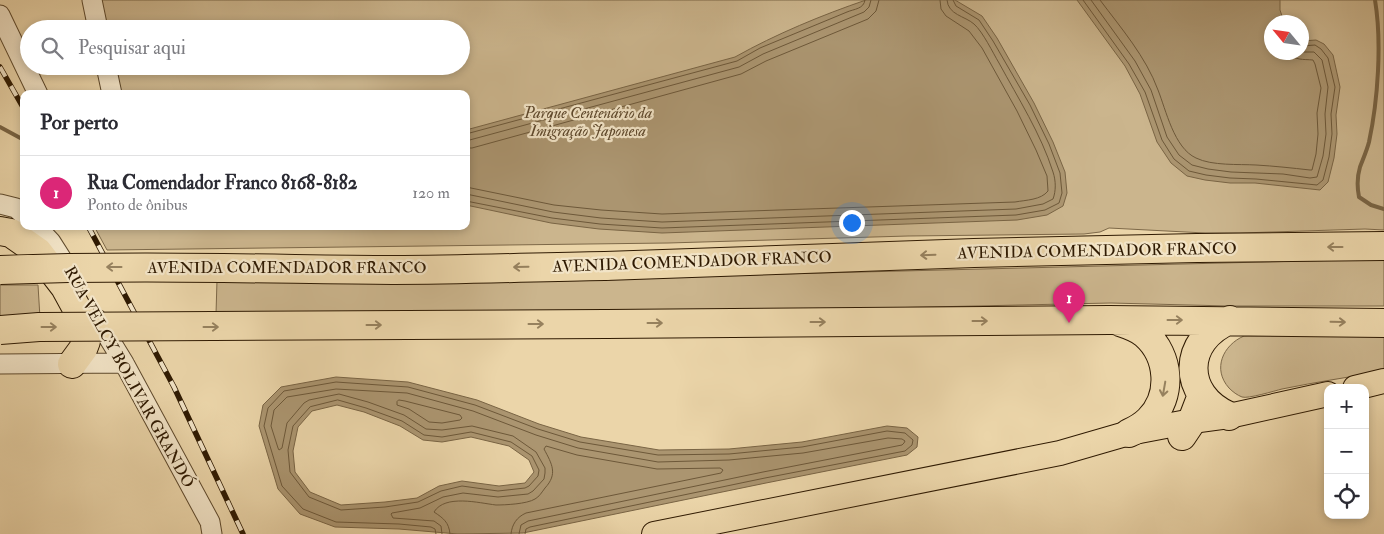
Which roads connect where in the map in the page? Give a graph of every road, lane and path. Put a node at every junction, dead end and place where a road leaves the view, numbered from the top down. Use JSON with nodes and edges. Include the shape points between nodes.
{"nodes":[{"id":1,"x":92,"y":0,"type":"edge"},
{"id":2,"x":0,"y":15,"type":"edge"},
{"id":3,"x":96,"y":20,"type":"edge"},
{"id":4,"x":20,"y":57,"type":"edge"},
{"id":5,"x":29,"y":75,"type":"edge"},
{"id":6,"x":108,"y":75,"type":"edge"},
{"id":7,"x":36,"y":90,"type":"edge"},
{"id":8,"x":111,"y":90,"type":"edge"},
{"id":9,"x":0,"y":204,"type":"edge"},
{"id":10,"x":20,"y":212,"type":"edge"},
{"id":11,"x":0,"y":230,"type":"edge"},
{"id":12,"x":40,"y":230,"type":"edge"},
{"id":13,"x":1384,"y":246,"type":"edge"},
{"id":14,"x":0,"y":270,"type":"edge"},
{"id":15,"x":1109,"y":320,"type":"junction"},
{"id":16,"x":1230,"y":320,"type":"junction"},
{"id":17,"x":1384,"y":323,"type":"edge"},
{"id":18,"x":0,"y":330,"type":"edge"},
{"id":19,"x":111,"y":342,"type":"junction"},
{"id":20,"x":124,"y":363,"type":"junction"},
{"id":21,"x":0,"y":364,"type":"edge"},
{"id":22,"x":82,"y":364,"type":"junction"},
{"id":23,"x":1384,"y":381,"type":"edge"},
{"id":24,"x":1369,"y":385,"type":"edge"},
{"id":25,"x":1324,"y":395,"type":"edge"},
{"id":26,"x":1202,"y":396,"type":"junction"},
{"id":27,"x":1290,"y":402,"type":"junction"},
{"id":28,"x":1229,"y":416,"type":"junction"},
{"id":29,"x":1187,"y":429,"type":"junction"},
{"id":30,"x":1129,"y":434,"type":"junction"},
{"id":31,"x":1060,"y":454,"type":"junction"},
{"id":32,"x":212,"y":534,"type":"edge"},
{"id":33,"x":654,"y":534,"type":"edge"}],
"edges":[{"from":1,"to":3,"type":"street"},
{"from":2,"to":4,"type":"street"},
{"from":5,"to":7,"type":"street"},
{"from":6,"to":8,"type":"street"},
{"from":9,"to":10,"type":"street"},
{"from":11,"to":22,"type":"highway","via":[[12,233],[38,252],[65,287],[84,320],[86,341]]},
{"from":12,"to":19,"type":"street","name":"RUA VELCY BOLIVAR GRANDÓ","via":[[60,254]]},
{"from":13,"to":14,"type":"highway","name":"AVENIDA COMENDADOR FRANCO","one_way":true,"bridge":true,"via":[[964,253],[395,270],[204,267]]},
{"from":15,"to":16,"type":"highway","one_way":true},
{"from":18,"to":15,"type":"highway","one_way":true,"bridge":true,"via":[[49,327]]},
{"from":15,"to":30,"type":"highway","one_way":true,"via":[[1143,332],[1164,362],[1166,387],[1163,399],[1150,420]]},
{"from":16,"to":17,"type":"highway","one_way":true},
{"from":16,"to":26,"type":"highway","via":[[1210,332],[1197,351],[1194,374]]},
{"from":19,"to":20,"type":"street","name":"RUA VELCY BOLIVAR GRANDÓ"},
{"from":19,"to":22,"type":"street","via":[[102,356]]},
{"from":20,"to":22,"type":"street"},
{"from":20,"to":32,"type":"street","name":"RUA VELCY BOLIVAR GRANDÓ","via":[[210,522]]},
{"from":21,"to":22,"type":"street"},
{"from":23,"to":24,"type":"main road"},
{"from":25,"to":27,"type":"main road"},
{"from":26,"to":28,"type":"highway","via":[[1218,411]]},
{"from":26,"to":29,"type":"highway"},
{"from":27,"to":28,"type":"main road"},
{"from":27,"to":29,"type":"main road","via":[[1250,423]]},
{"from":28,"to":29,"type":"main road"},
{"from":29,"to":30,"type":"main road"},
{"from":29,"to":31,"type":"main road","via":[[1084,455]]},
{"from":30,"to":31,"type":"main road"},
{"from":31,"to":33,"type":"main road"}]}
